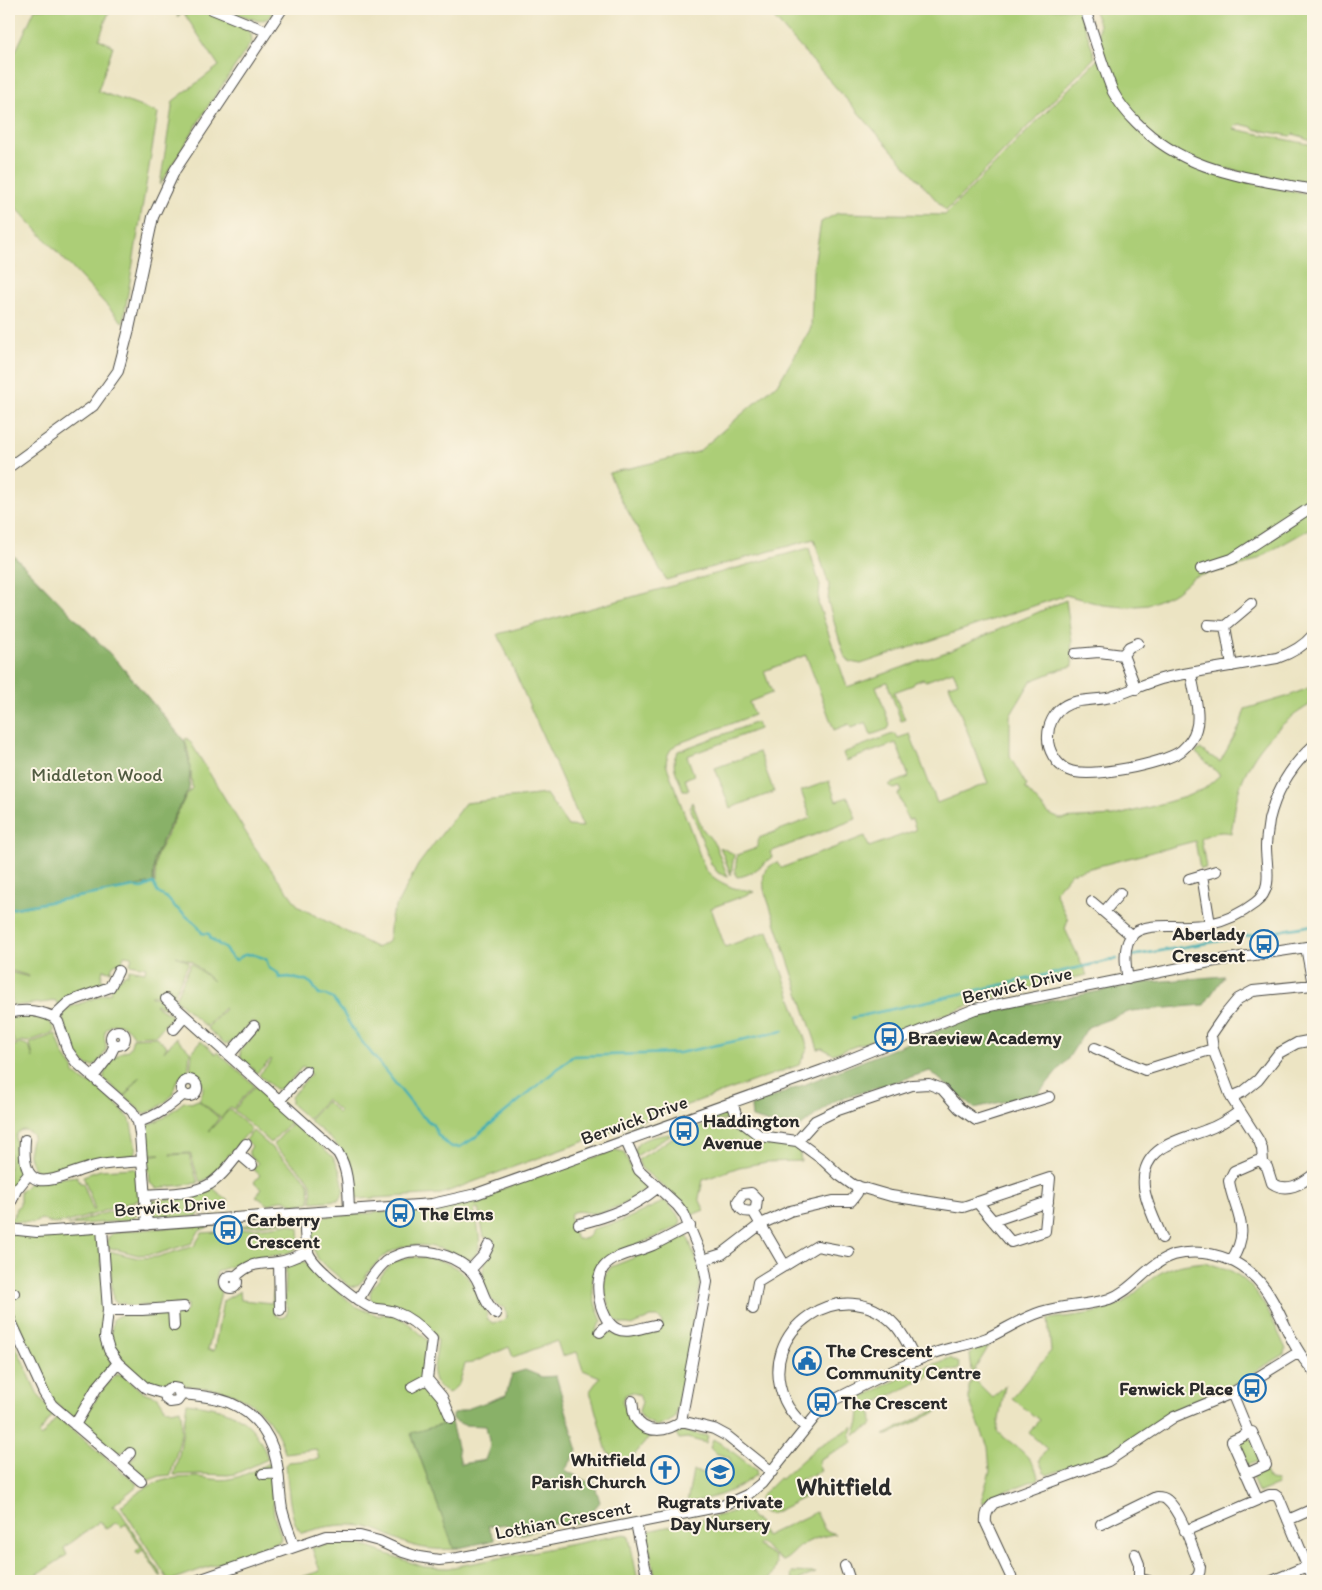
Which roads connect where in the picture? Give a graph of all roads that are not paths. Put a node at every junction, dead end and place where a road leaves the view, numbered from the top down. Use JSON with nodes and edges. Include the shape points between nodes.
{"nodes":[{"id":1,"x":212,"y":9,"type":"edge"},
{"id":2,"x":282,"y":9,"type":"edge"},
{"id":3,"x":1085,"y":9,"type":"edge"},
{"id":4,"x":266,"y":31,"type":"junction"},
{"id":5,"x":1313,"y":190,"type":"edge"},
{"id":6,"x":9,"y":467,"type":"edge"},
{"id":7,"x":1313,"y":506,"type":"edge"},
{"id":8,"x":1201,"y":569,"type":"dead end"},
{"id":9,"x":1251,"y":604,"type":"dead end"},
{"id":10,"x":1208,"y":625,"type":"dead end"},
{"id":11,"x":1225,"y":626,"type":"junction"},
{"id":12,"x":1313,"y":635,"type":"edge"},
{"id":13,"x":1138,"y":642,"type":"dead end"},
{"id":14,"x":1075,"y":654,"type":"dead end"},
{"id":15,"x":1123,"y":655,"type":"junction"},
{"id":16,"x":1232,"y":666,"type":"junction"},
{"id":17,"x":1191,"y":673,"type":"junction"},
{"id":18,"x":1136,"y":689,"type":"junction"},
{"id":19,"x":1313,"y":746,"type":"edge"},
{"id":20,"x":1216,"y":871,"type":"dead end"},
{"id":21,"x":1202,"y":875,"type":"junction"},
{"id":22,"x":1189,"y":879,"type":"dead end"},
{"id":23,"x":1120,"y":893,"type":"dead end"},
{"id":24,"x":1092,"y":902,"type":"dead end"},
{"id":25,"x":1104,"y":912,"type":"junction"},
{"id":26,"x":1210,"y":924,"type":"junction"},
{"id":27,"x":1132,"y":936,"type":"junction"},
{"id":28,"x":1309,"y":946,"type":"edge"},
{"id":29,"x":118,"y":971,"type":"dead end"},
{"id":30,"x":1128,"y":979,"type":"junction"},
{"id":31,"x":1313,"y":985,"type":"edge"},
{"id":32,"x":166,"y":999,"type":"dead end"},
{"id":33,"x":9,"y":1013,"type":"edge"},
{"id":34,"x":185,"y":1016,"type":"junction"},
{"id":35,"x":53,"y":1017,"type":"junction"},
{"id":36,"x":254,"y":1026,"type":"dead end"},
{"id":37,"x":174,"y":1029,"type":"dead end"},
{"id":38,"x":1313,"y":1040,"type":"edge"},
{"id":39,"x":115,"y":1045,"type":"dead end"},
{"id":40,"x":1095,"y":1048,"type":"dead end"},
{"id":41,"x":1213,"y":1049,"type":"junction"},
{"id":42,"x":229,"y":1055,"type":"junction"},
{"id":43,"x":306,"y":1071,"type":"dead end"},
{"id":44,"x":92,"y":1077,"type":"junction"},
{"id":45,"x":184,"y":1094,"type":"dead end"},
{"id":46,"x":1049,"y":1097,"type":"dead end"},
{"id":47,"x":1231,"y":1097,"type":"junction"},
{"id":48,"x":279,"y":1100,"type":"junction"},
{"id":49,"x":732,"y":1103,"type":"junction"},
{"id":50,"x":1240,"y":1111,"type":"junction"},
{"id":51,"x":138,"y":1122,"type":"junction"},
{"id":52,"x":24,"y":1140,"type":"dead end"},
{"id":53,"x":626,"y":1141,"type":"junction"},
{"id":54,"x":797,"y":1141,"type":"junction"},
{"id":55,"x":246,"y":1144,"type":"dead end"},
{"id":56,"x":238,"y":1154,"type":"junction"},
{"id":57,"x":142,"y":1161,"type":"junction"},
{"id":58,"x":252,"y":1166,"type":"dead end"},
{"id":59,"x":1266,"y":1167,"type":"junction"},
{"id":60,"x":29,"y":1174,"type":"junction"},
{"id":61,"x":1313,"y":1175,"type":"edge"},
{"id":62,"x":858,"y":1186,"type":"junction"},
{"id":63,"x":657,"y":1188,"type":"junction"},
{"id":64,"x":145,"y":1195,"type":"junction"},
{"id":65,"x":12,"y":1200,"type":"dead end"},
{"id":66,"x":977,"y":1202,"type":"junction"},
{"id":67,"x":1048,"y":1202,"type":"junction"},
{"id":68,"x":350,"y":1210,"type":"junction"},
{"id":69,"x":753,"y":1211,"type":"dead end"},
{"id":70,"x":305,"y":1213,"type":"junction"},
{"id":71,"x":993,"y":1220,"type":"junction"},
{"id":72,"x":579,"y":1224,"type":"dead end"},
{"id":73,"x":761,"y":1224,"type":"junction"},
{"id":74,"x":147,"y":1225,"type":"junction"},
{"id":75,"x":690,"y":1226,"type":"junction"},
{"id":76,"x":102,"y":1228,"type":"junction"},
{"id":77,"x":9,"y":1229,"type":"edge"},
{"id":78,"x":1162,"y":1238,"type":"dead end"},
{"id":79,"x":489,"y":1245,"type":"dead end"},
{"id":80,"x":308,"y":1252,"type":"junction"},
{"id":81,"x":849,"y":1252,"type":"dead end"},
{"id":82,"x":703,"y":1260,"type":"junction"},
{"id":83,"x":1231,"y":1260,"type":"junction"},
{"id":84,"x":280,"y":1262,"type":"junction"},
{"id":85,"x":785,"y":1266,"type":"junction"},
{"id":86,"x":470,"y":1270,"type":"junction"},
{"id":87,"x":235,"y":1277,"type":"dead end"},
{"id":88,"x":358,"y":1300,"type":"junction"},
{"id":89,"x":184,"y":1307,"type":"dead end"},
{"id":90,"x":173,"y":1308,"type":"junction"},
{"id":91,"x":753,"y":1309,"type":"dead end"},
{"id":92,"x":108,"y":1310,"type":"junction"},
{"id":93,"x":280,"y":1310,"type":"dead end"},
{"id":94,"x":496,"y":1314,"type":"dead end"},
{"id":95,"x":9,"y":1317,"type":"edge"},
{"id":96,"x":609,"y":1323,"type":"junction"},
{"id":97,"x":655,"y":1325,"type":"dead end"},
{"id":98,"x":174,"y":1326,"type":"dead end"},
{"id":99,"x":600,"y":1332,"type":"dead end"},
{"id":100,"x":1299,"y":1352,"type":"junction"},
{"id":101,"x":916,"y":1361,"type":"junction"},
{"id":102,"x":118,"y":1363,"type":"junction"},
{"id":103,"x":1313,"y":1370,"type":"edge"},
{"id":104,"x":428,"y":1380,"type":"junction"},
{"id":105,"x":412,"y":1387,"type":"dead end"},
{"id":106,"x":1232,"y":1394,"type":"junction"},
{"id":107,"x":632,"y":1401,"type":"dead end"},
{"id":108,"x":451,"y":1418,"type":"dead end"},
{"id":109,"x":681,"y":1421,"type":"junction"},
{"id":110,"x":75,"y":1425,"type":"junction"},
{"id":111,"x":806,"y":1428,"type":"junction"},
{"id":112,"x":1249,"y":1434,"type":"junction"},
{"id":113,"x":130,"y":1453,"type":"dead end"},
{"id":114,"x":121,"y":1463,"type":"junction"},
{"id":115,"x":772,"y":1472,"type":"junction"},
{"id":116,"x":278,"y":1473,"type":"junction"},
{"id":117,"x":263,"y":1474,"type":"dead end"},
{"id":118,"x":1246,"y":1474,"type":"junction"},
{"id":119,"x":141,"y":1481,"type":"dead end"},
{"id":120,"x":1258,"y":1500,"type":"junction"},
{"id":121,"x":1313,"y":1509,"type":"edge"},
{"id":122,"x":1288,"y":1520,"type":"junction"},
{"id":123,"x":636,"y":1524,"type":"junction"},
{"id":124,"x":1101,"y":1524,"type":"dead end"},
{"id":125,"x":1185,"y":1531,"type":"junction"},
{"id":126,"x":294,"y":1546,"type":"junction"},
{"id":127,"x":1135,"y":1554,"type":"dead end"},
{"id":128,"x":845,"y":1566,"type":"dead end"},
{"id":129,"x":1307,"y":1566,"type":"junction"},
{"id":130,"x":1313,"y":1580,"type":"edge"},
{"id":131,"x":196,"y":1581,"type":"edge"},
{"id":132,"x":648,"y":1581,"type":"edge"},
{"id":133,"x":850,"y":1581,"type":"edge"},
{"id":134,"x":1013,"y":1581,"type":"edge"},
{"id":135,"x":1140,"y":1581,"type":"edge"},
{"id":136,"x":1149,"y":1581,"type":"edge"},
{"id":137,"x":1192,"y":1581,"type":"edge"},
{"id":138,"x":1272,"y":1581,"type":"edge"}],
"edges":[{"from":1,"to":4,"type":"street"},
{"from":2,"to":4,"type":"street"},
{"from":3,"to":5,"type":"street","via":[[1114,93],[1125,111],[1146,133],[1166,148],[1212,170]]},
{"from":4,"to":6,"type":"street","via":[[175,170],[153,217],[118,371],[93,406]]},
{"from":7,"to":8,"type":"street","via":[[1232,559]]},
{"from":9,"to":11,"type":"street"},
{"from":10,"to":11,"type":"street"},
{"from":11,"to":16,"type":"street"},
{"from":12,"to":16,"type":"street","via":[[1289,654]]},
{"from":13,"to":15,"type":"street"},
{"from":14,"to":15,"type":"street"},
{"from":15,"to":18,"type":"street"},
{"from":16,"to":17,"type":"street"},
{"from":17,"to":18,"type":"street","via":[[1161,679]]},
{"from":17,"to":18,"type":"street","via":[[1198,719],[1190,741],[1181,751],[1160,760],[1079,774],[1067,770],[1055,760],[1049,744],[1049,727],[1054,716],[1064,707]]},
{"from":19,"to":26,"type":"street","via":[[1288,774],[1275,800],[1266,846],[1268,882],[1264,894],[1256,903]]},
{"from":20,"to":21,"type":"street"},
{"from":21,"to":22,"type":"street"},
{"from":21,"to":26,"type":"street"},
{"from":23,"to":25,"type":"street"},
{"from":24,"to":25,"type":"street"},
{"from":25,"to":27,"type":"street"},
{"from":26,"to":27,"type":"street","via":[[1150,926]]},
{"from":27,"to":30,"type":"street","via":[[1124,957]]},
{"from":28,"to":30,"type":"street","name":"Berwick Drive"},
{"from":28,"to":31,"type":"street"},
{"from":29,"to":35,"type":"street","via":[[110,987],[69,1002]]},
{"from":30,"to":49,"type":"street","name":"Berwick Drive","via":[[975,1009]]},
{"from":31,"to":41,"type":"street","via":[[1254,992],[1238,999],[1211,1035]]},
{"from":32,"to":34,"type":"street"},
{"from":33,"to":35,"type":"street","via":[[30,1010]]},
{"from":34,"to":37,"type":"street"},
{"from":34,"to":42,"type":"street"},
{"from":35,"to":44,"type":"street","via":[[58,1022],[68,1051]]},
{"from":36,"to":42,"type":"street"},
{"from":38,"to":47,"type":"street","via":[[1297,1043],[1279,1053],[1258,1080]]},
{"from":39,"to":44,"type":"street"},
{"from":40,"to":41,"type":"street","via":[[1145,1070]]},
{"from":41,"to":47,"type":"street"},
{"from":42,"to":48,"type":"street"},
{"from":43,"to":48,"type":"street"},
{"from":44,"to":51,"type":"street","via":[[132,1111]]},
{"from":45,"to":51,"type":"street","via":[[164,1111]]},
{"from":46,"to":54,"type":"street","via":[[976,1120],[959,1108],[942,1089],[929,1084],[912,1085],[838,1110],[815,1122]]},
{"from":47,"to":50,"type":"street"},
{"from":48,"to":68,"type":"street","via":[[338,1153],[347,1173]]},
{"from":49,"to":53,"type":"street","name":"Berwick Drive"},
{"from":49,"to":54,"type":"street","via":[[738,1119],[760,1136]]},
{"from":50,"to":59,"type":"street","via":[[1259,1141]]},
{"from":50,"to":78,"type":"street","via":[[1217,1126],[1162,1147],[1149,1162],[1144,1186]]},
{"from":51,"to":57,"type":"street"},
{"from":52,"to":60,"type":"street","via":[[24,1165]]},
{"from":53,"to":63,"type":"street","via":[[639,1170]]},
{"from":53,"to":68,"type":"street","name":"Berwick Drive","via":[[454,1200]]},
{"from":54,"to":62,"type":"street"},
{"from":55,"to":56,"type":"street"},
{"from":56,"to":58,"type":"street"},
{"from":56,"to":64,"type":"street","via":[[217,1178],[200,1188]]},
{"from":57,"to":60,"type":"street","via":[[97,1165],[56,1180],[44,1181]]},
{"from":57,"to":64,"type":"street"},
{"from":59,"to":61,"type":"street","via":[[1272,1183],[1281,1188],[1293,1187]]},
{"from":59,"to":83,"type":"street","via":[[1257,1161],[1237,1169],[1230,1177],[1241,1225],[1238,1246]]},
{"from":60,"to":65,"type":"street"},
{"from":62,"to":66,"type":"street","via":[[892,1196],[948,1205],[963,1207]]},
{"from":62,"to":73,"type":"street","via":[[851,1201],[833,1201],[790,1211]]},
{"from":63,"to":72,"type":"street","via":[[626,1209]]},
{"from":63,"to":75,"type":"street","via":[[677,1205]]},
{"from":64,"to":74,"type":"street"},
{"from":66,"to":67,"type":"street","via":[[1050,1178]]},
{"from":66,"to":71,"type":"street"},
{"from":67,"to":71,"type":"street"},
{"from":67,"to":71,"type":"street","via":[[1045,1231],[1011,1242]]},
{"from":68,"to":70,"type":"street","name":"Berwick Drive"},
{"from":69,"to":73,"type":"street"},
{"from":70,"to":74,"type":"street","name":"Berwick Drive"},
{"from":70,"to":80,"type":"street"},
{"from":73,"to":82,"type":"street","via":[[722,1254]]},
{"from":73,"to":85,"type":"street"},
{"from":74,"to":76,"type":"street","name":"Berwick Drive"},
{"from":75,"to":82,"type":"street"},
{"from":75,"to":96,"type":"street","via":[[604,1267],[597,1288]]},
{"from":76,"to":77,"type":"street","name":"Berwick Drive","via":[[37,1232]]},
{"from":76,"to":92,"type":"street"},
{"from":79,"to":86,"type":"street"},
{"from":80,"to":84,"type":"street"},
{"from":80,"to":88,"type":"street","via":[[314,1263]]},
{"from":81,"to":85,"type":"street","via":[[817,1246]]},
{"from":82,"to":109,"type":"street","via":[[706,1282]]},
{"from":83,"to":100,"type":"street","name":"Lothian Crescent","via":[[1269,1292]]},
{"from":83,"to":101,"type":"street","name":"Lothian Crescent","via":[[1196,1252],[1174,1255],[1156,1264],[1130,1287],[1109,1299],[1043,1311],[986,1338]]},
{"from":84,"to":87,"type":"street","via":[[246,1267]]},
{"from":84,"to":93,"type":"street"},
{"from":85,"to":91,"type":"street","via":[[758,1282]]},
{"from":86,"to":88,"type":"street","via":[[438,1254],[423,1251],[403,1253],[376,1271]]},
{"from":86,"to":94,"type":"street"},
{"from":88,"to":104,"type":"street","via":[[395,1312],[426,1332],[432,1339]]},
{"from":89,"to":90,"type":"street"},
{"from":90,"to":92,"type":"street"},
{"from":90,"to":98,"type":"street"},
{"from":92,"to":102,"type":"street","via":[[105,1337]]},
{"from":95,"to":110,"type":"street","via":[[44,1394]]},
{"from":96,"to":97,"type":"street","via":[[628,1331]]},
{"from":96,"to":99,"type":"street"},
{"from":100,"to":103,"type":"street","name":"Lothian Crescent"},
{"from":100,"to":106,"type":"street"},
{"from":101,"to":111,"type":"street","name":"Lothian Crescent","via":[[836,1399],[822,1408]]},
{"from":101,"to":111,"type":"street","via":[[894,1324],[868,1307],[840,1305],[812,1313],[786,1340],[778,1366],[778,1378],[786,1403]]},
{"from":102,"to":110,"type":"street","via":[[96,1389]]},
{"from":102,"to":116,"type":"street","via":[[146,1388],[165,1394],[173,1388],[180,1394],[220,1400],[253,1416],[273,1446]]},
{"from":104,"to":105,"type":"street"},
{"from":104,"to":108,"type":"street","via":[[442,1396]]},
{"from":106,"to":112,"type":"street"},
{"from":106,"to":134,"type":"street","via":[[1174,1417],[1108,1461],[994,1503],[989,1508],[986,1523]]},
{"from":107,"to":109,"type":"street","via":[[636,1419],[656,1431],[666,1430]]},
{"from":109,"to":115,"type":"street","via":[[714,1429],[727,1436]]},
{"from":110,"to":114,"type":"street"},
{"from":111,"to":115,"type":"street","name":"Lothian Crescent"},
{"from":112,"to":118,"type":"street","via":[[1232,1441]]},
{"from":112,"to":118,"type":"street","via":[[1252,1432],[1266,1465]]},
{"from":113,"to":114,"type":"street"},
{"from":114,"to":119,"type":"street"},
{"from":115,"to":123,"type":"street","name":"Lothian Crescent","via":[[747,1495],[728,1503]]},
{"from":116,"to":117,"type":"street"},
{"from":116,"to":126,"type":"street","via":[[284,1517]]},
{"from":118,"to":120,"type":"street"},
{"from":120,"to":122,"type":"street","via":[[1275,1495]]},
{"from":120,"to":125,"type":"street"},
{"from":121,"to":122,"type":"street"},
{"from":122,"to":129,"type":"street"},
{"from":123,"to":126,"type":"street","name":"Lothian Crescent","via":[[439,1560],[419,1557],[360,1536],[326,1536]]},
{"from":123,"to":132,"type":"street"},
{"from":124,"to":125,"type":"street","via":[[1162,1497],[1177,1512]]},
{"from":125,"to":137,"type":"street","via":[[1200,1567],[1200,1574]]},
{"from":126,"to":131,"type":"street","name":"Lothian Crescent"},
{"from":127,"to":135,"type":"street"},
{"from":128,"to":133,"type":"street"},
{"from":129,"to":130,"type":"street"},
{"from":129,"to":138,"type":"street"},
{"from":135,"to":136,"type":"street"}]}
